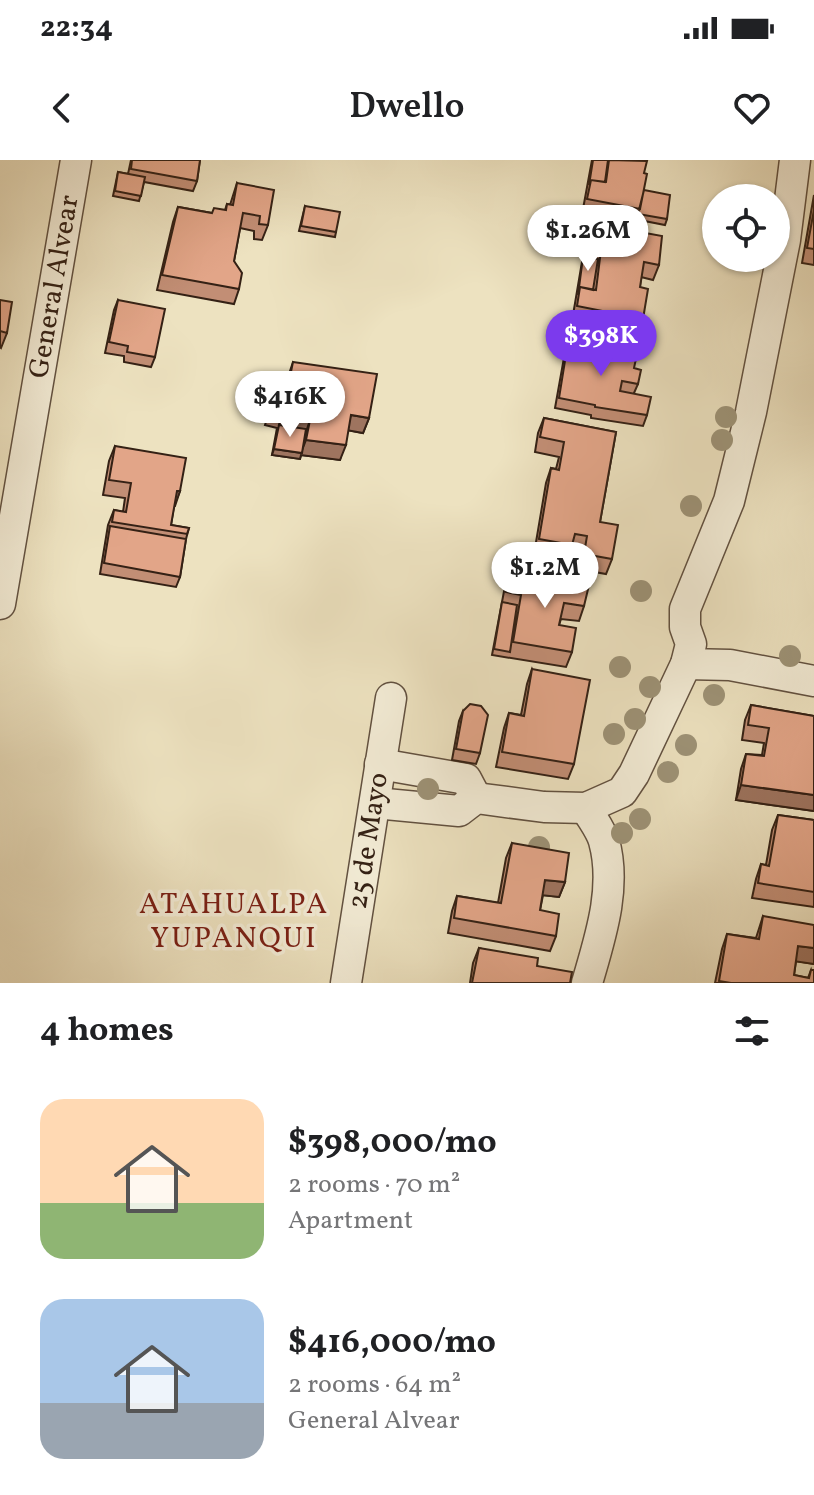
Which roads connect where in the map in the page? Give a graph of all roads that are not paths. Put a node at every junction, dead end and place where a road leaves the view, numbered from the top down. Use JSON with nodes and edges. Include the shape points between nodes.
{"nodes":[{"id":1,"x":76,"y":160,"type":"edge"},
{"id":2,"x":795,"y":160,"type":"edge"},
{"id":3,"x":0,"y":604,"type":"edge"},
{"id":4,"x":686,"y":664,"type":"junction"},
{"id":5,"x":814,"y":681,"type":"edge"},
{"id":6,"x":391,"y":698,"type":"dead end"},
{"id":7,"x":380,"y":764,"type":"junction"},
{"id":8,"x":476,"y":798,"type":"junction"},
{"id":9,"x":375,"y":803,"type":"junction"},
{"id":10,"x":586,"y":808,"type":"junction"},
{"id":11,"x":346,"y":983,"type":"edge"},
{"id":12,"x":587,"y":983,"type":"edge"}],
"edges":[{"from":1,"to":3,"type":"street","name":"General Alvear"},
{"from":2,"to":4,"type":"street","via":[[751,412],[729,501],[685,609],[691,644]]},
{"from":4,"to":5,"type":"street","via":[[730,665]]},
{"from":4,"to":10,"type":"street","via":[[622,792]]},
{"from":6,"to":7,"type":"street","name":"25 de Mayo"},
{"from":7,"to":8,"type":"street","via":[[466,779]]},
{"from":7,"to":9,"type":"street","name":"25 de Mayo"},
{"from":8,"to":9,"type":"street","via":[[459,811]]},
{"from":8,"to":10,"type":"street"},
{"from":9,"to":11,"type":"street","name":"25 de Mayo"},
{"from":10,"to":12,"type":"street","via":[[604,840],[609,882]]}]}
